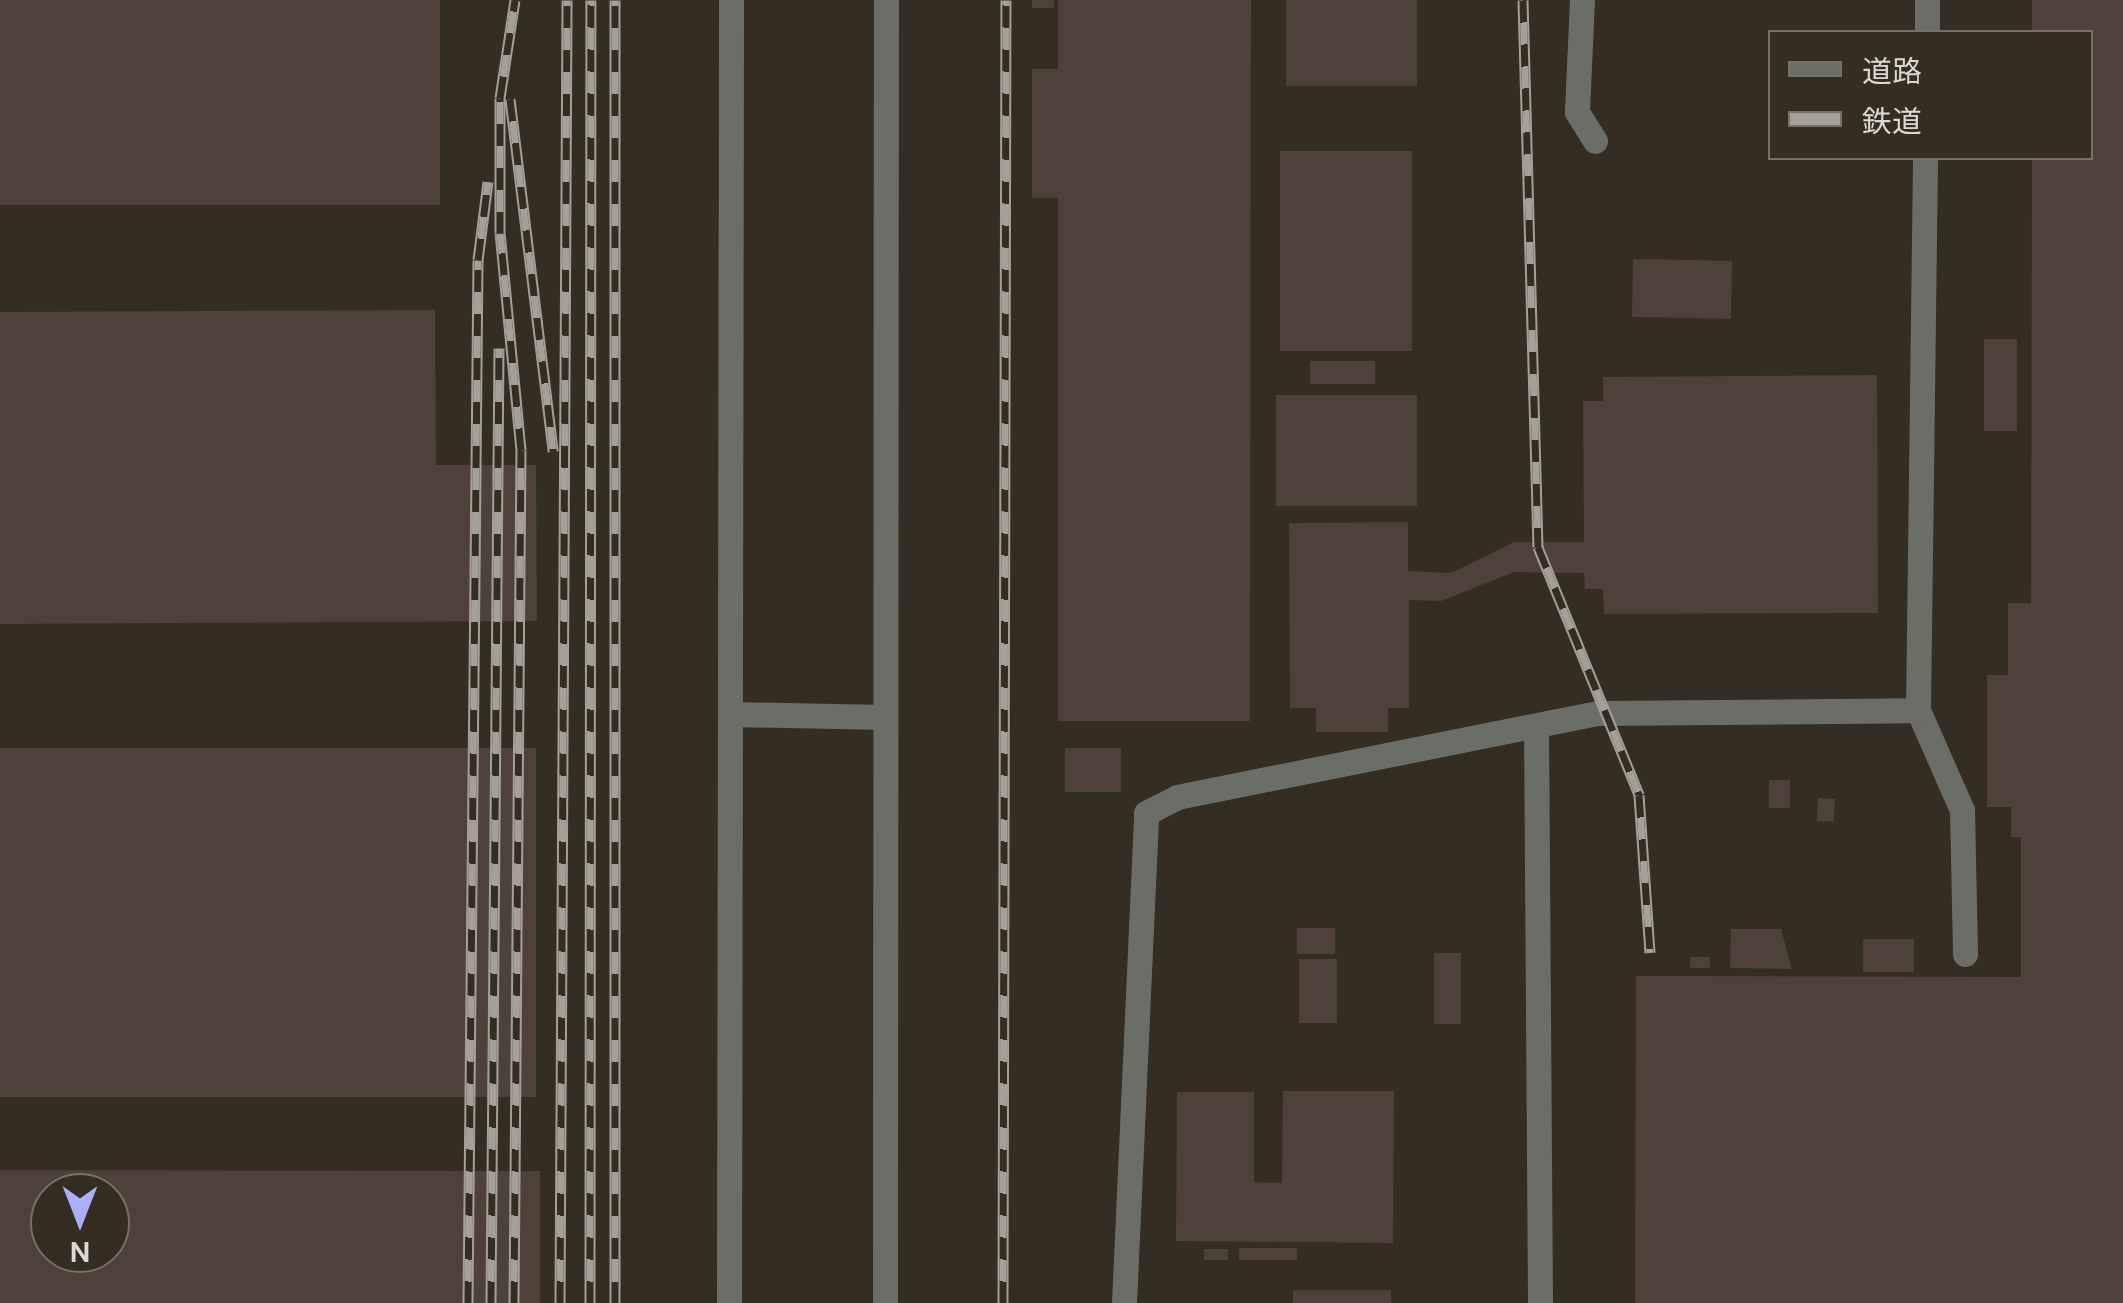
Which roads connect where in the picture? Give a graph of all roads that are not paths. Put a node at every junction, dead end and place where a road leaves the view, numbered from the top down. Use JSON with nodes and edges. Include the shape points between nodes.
{"nodes":[{"id":1,"x":731,"y":0,"type":"edge"},
{"id":2,"x":886,"y":0,"type":"edge"},
{"id":3,"x":1582,"y":0,"type":"edge"},
{"id":4,"x":1927,"y":0,"type":"edge"},
{"id":5,"x":1927,"y":30,"type":"edge"},
{"id":6,"x":1595,"y":142,"type":"dead end"},
{"id":7,"x":1925,"y":160,"type":"edge"},
{"id":8,"x":1918,"y":710,"type":"junction"},
{"id":9,"x":730,"y":714,"type":"junction"},
{"id":10,"x":885,"y":717,"type":"junction"},
{"id":11,"x":1536,"y":727,"type":"junction"},
{"id":12,"x":1964,"y":954,"type":"dead end"},
{"id":13,"x":729,"y":1303,"type":"edge"},
{"id":14,"x":886,"y":1303,"type":"edge"},
{"id":15,"x":1124,"y":1303,"type":"edge"},
{"id":16,"x":1540,"y":1303,"type":"edge"}],
"edges":[{"from":1,"to":9,"type":"lane"},
{"from":2,"to":10,"type":"lane"},
{"from":3,"to":6,"type":"lane","via":[[1577,112]]},
{"from":4,"to":5,"type":"lane"},
{"from":7,"to":8,"type":"lane"},
{"from":8,"to":11,"type":"lane","via":[[1599,713]]},
{"from":8,"to":12,"type":"lane","via":[[1962,810]]},
{"from":9,"to":10,"type":"lane"},
{"from":9,"to":13,"type":"lane"},
{"from":10,"to":14,"type":"lane"},
{"from":11,"to":15,"type":"lane","via":[[1176,797],[1146,812]]},
{"from":11,"to":16,"type":"lane"}]}
